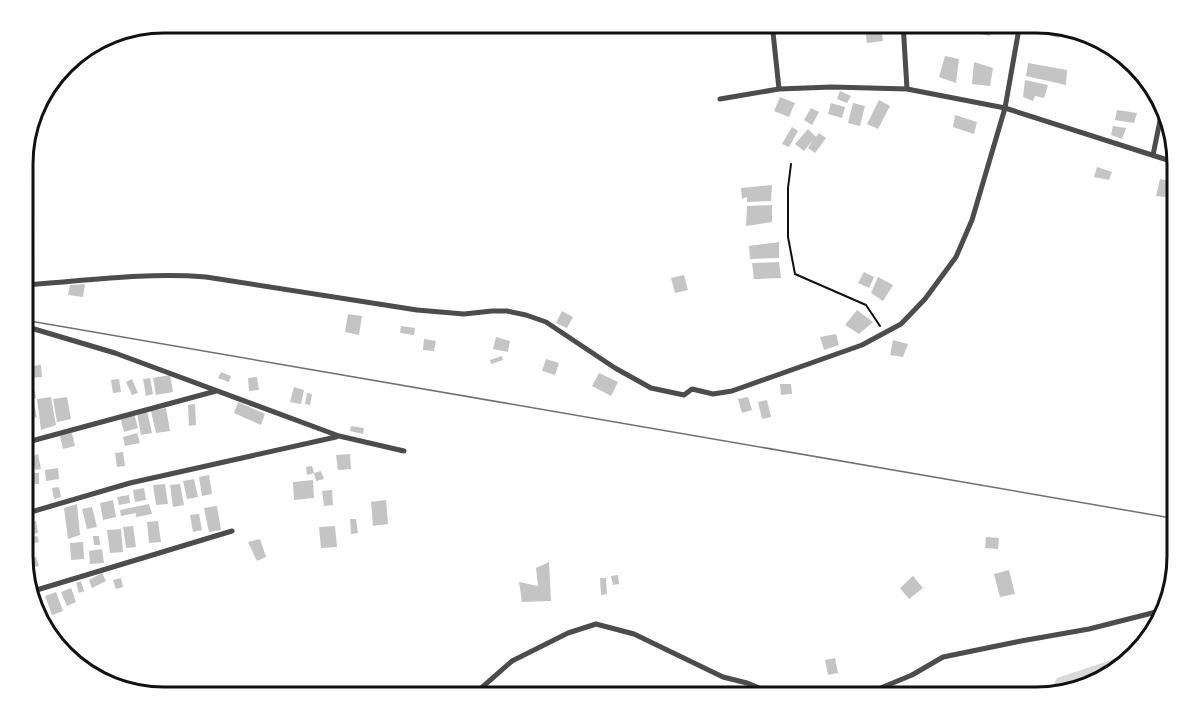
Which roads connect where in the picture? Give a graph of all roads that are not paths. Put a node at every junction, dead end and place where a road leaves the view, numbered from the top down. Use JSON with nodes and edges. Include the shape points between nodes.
{"nodes":[{"id":1,"x":773,"y":33,"type":"edge"},
{"id":2,"x":904,"y":33,"type":"edge"},
{"id":3,"x":1018,"y":33,"type":"edge"},
{"id":4,"x":779,"y":89,"type":"junction"},
{"id":5,"x":907,"y":89,"type":"junction"},
{"id":6,"x":720,"y":99,"type":"dead end"},
{"id":7,"x":1005,"y":108,"type":"junction"},
{"id":8,"x":1159,"y":120,"type":"edge"},
{"id":9,"x":1153,"y":155,"type":"junction"},
{"id":10,"x":1167,"y":160,"type":"edge"},
{"id":11,"x":33,"y":284,"type":"edge"},
{"id":12,"x":33,"y":329,"type":"edge"},
{"id":13,"x":218,"y":390,"type":"junction"},
{"id":14,"x":339,"y":436,"type":"junction"},
{"id":15,"x":33,"y":441,"type":"edge"},
{"id":16,"x":404,"y":451,"type":"dead end"},
{"id":17,"x":33,"y":511,"type":"edge"},
{"id":18,"x":232,"y":531,"type":"dead end"},
{"id":19,"x":37,"y":590,"type":"edge"},
{"id":20,"x":1155,"y":612,"type":"edge"},
{"id":21,"x":482,"y":687,"type":"edge"},
{"id":22,"x":757,"y":687,"type":"edge"},
{"id":23,"x":883,"y":687,"type":"edge"}],
"edges":[{"from":1,"to":4,"type":"street"},
{"from":2,"to":5,"type":"street"},
{"from":3,"to":7,"type":"street"},
{"from":4,"to":5,"type":"street"},
{"from":4,"to":6,"type":"street"},
{"from":5,"to":7,"type":"street"},
{"from":7,"to":9,"type":"street"},
{"from":7,"to":11,"type":"street","via":[[976,208],[956,256],[902,324],[862,345],[732,391],[713,394],[692,389],[684,395],[651,388],[546,322],[507,311],[464,314],[417,310],[179,275]]},
{"from":8,"to":9,"type":"street"},
{"from":9,"to":10,"type":"street"},
{"from":12,"to":13,"type":"street"},
{"from":13,"to":14,"type":"street"},
{"from":13,"to":15,"type":"street"},
{"from":14,"to":16,"type":"street"},
{"from":14,"to":17,"type":"street","via":[[130,483]]},
{"from":18,"to":19,"type":"street"},
{"from":20,"to":23,"type":"street","via":[[943,657]]},
{"from":21,"to":22,"type":"street","via":[[512,661],[568,633],[596,624],[634,634],[723,677]]}]}
